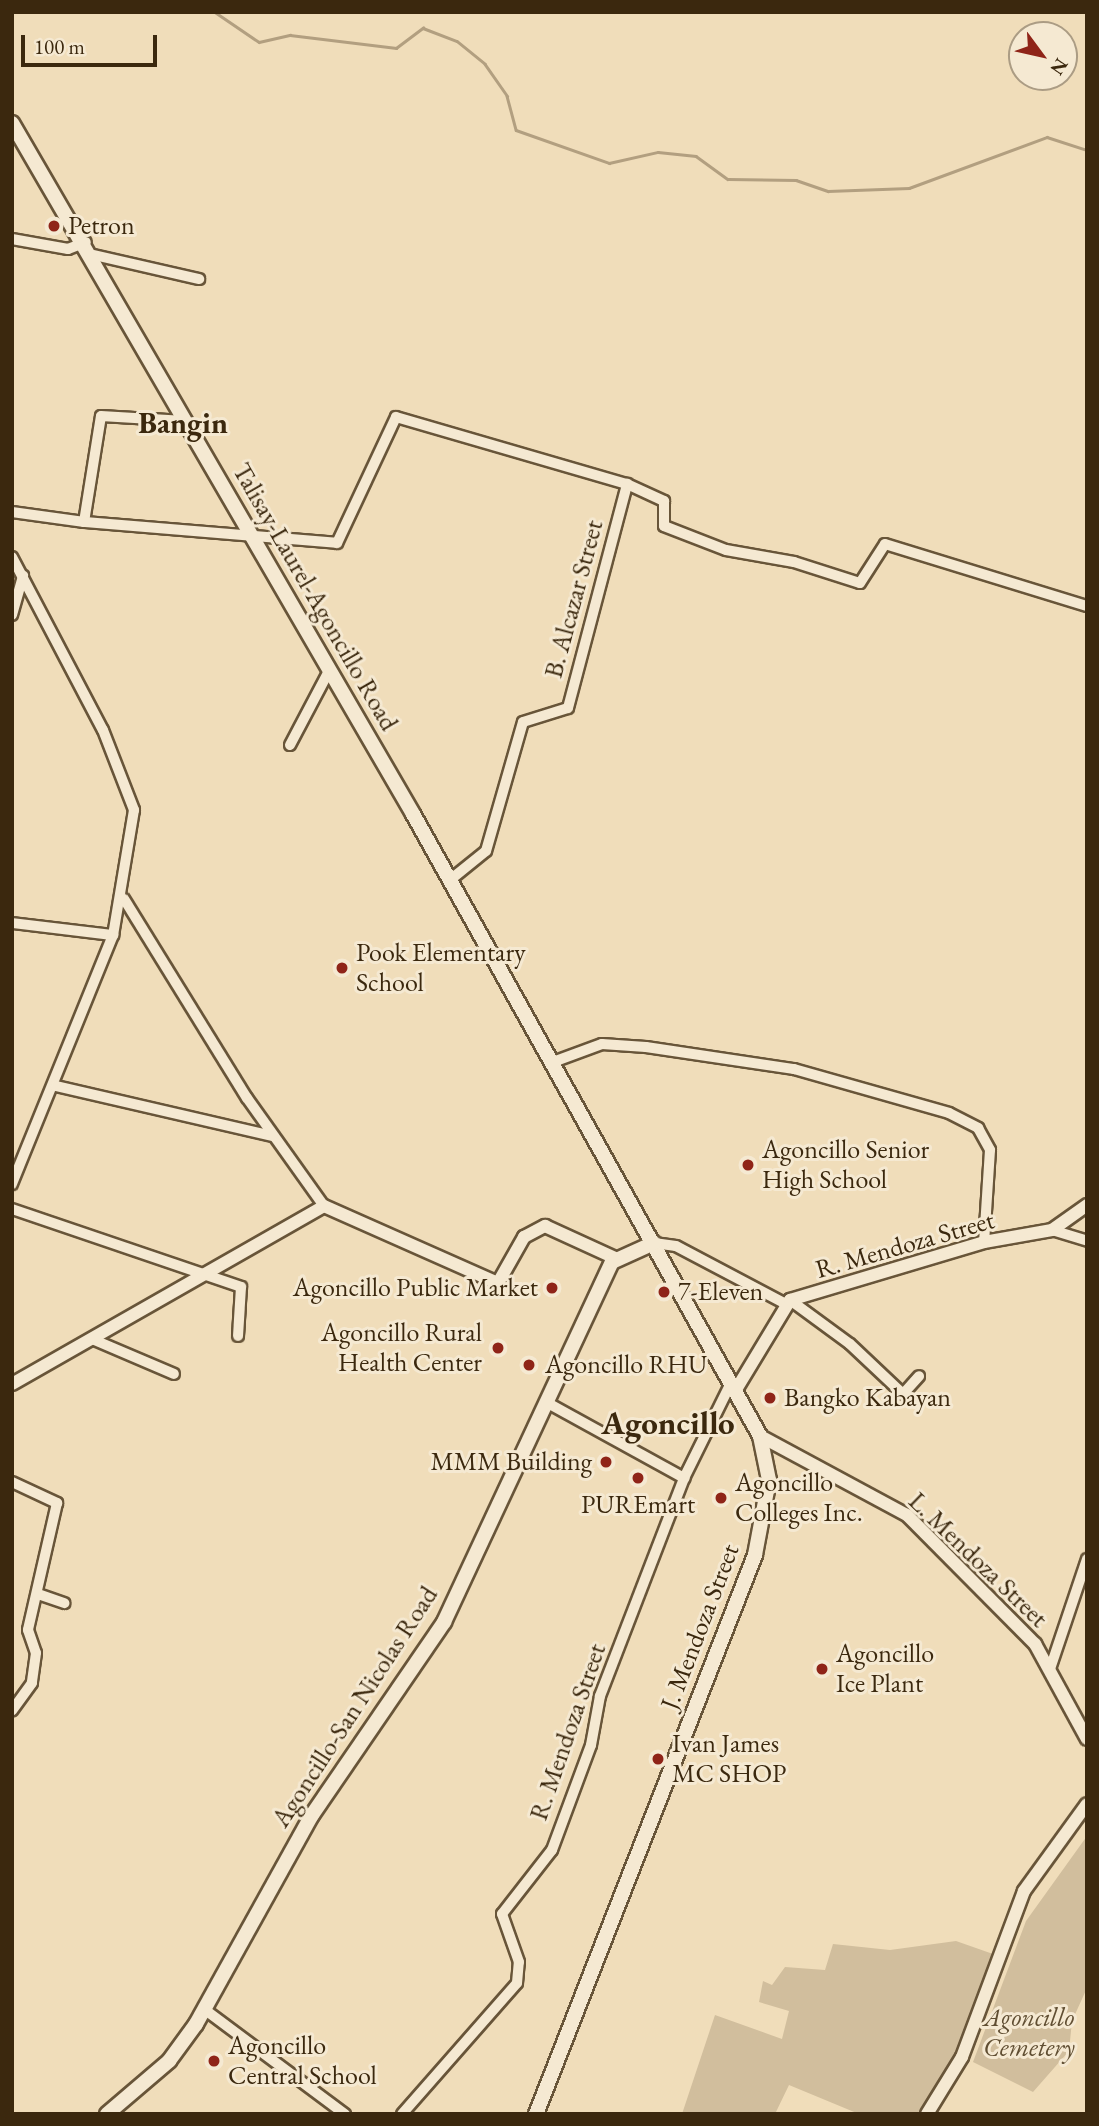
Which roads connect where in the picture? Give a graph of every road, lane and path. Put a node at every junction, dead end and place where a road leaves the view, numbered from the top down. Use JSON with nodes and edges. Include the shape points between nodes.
{"nodes":[{"id":1,"x":12,"y":123,"type":"edge"},
{"id":2,"x":12,"y":239,"type":"edge"},
{"id":3,"x":86,"y":242,"type":"junction"},
{"id":4,"x":94,"y":255,"type":"junction"},
{"id":5,"x":199,"y":279,"type":"dead end"},
{"id":6,"x":185,"y":421,"type":"junction"},
{"id":7,"x":627,"y":484,"type":"junction"},
{"id":8,"x":12,"y":512,"type":"edge"},
{"id":9,"x":84,"y":522,"type":"junction"},
{"id":10,"x":249,"y":533,"type":"junction"},
{"id":11,"x":12,"y":558,"type":"edge"},
{"id":12,"x":23,"y":576,"type":"junction"},
{"id":13,"x":1087,"y":606,"type":"edge"},
{"id":14,"x":12,"y":615,"type":"edge"},
{"id":15,"x":329,"y":671,"type":"junction"},
{"id":16,"x":290,"y":746,"type":"dead end"},
{"id":17,"x":450,"y":880,"type":"junction"},
{"id":18,"x":124,"y":899,"type":"junction"},
{"id":19,"x":12,"y":923,"type":"edge"},
{"id":20,"x":113,"y":935,"type":"junction"},
{"id":21,"x":489,"y":951,"type":"joint"},
{"id":22,"x":553,"y":1062,"type":"junction"},
{"id":23,"x":56,"y":1087,"type":"junction"},
{"id":24,"x":272,"y":1136,"type":"junction"},
{"id":25,"x":12,"y":1184,"type":"edge"},
{"id":26,"x":1087,"y":1205,"type":"edge"},
{"id":27,"x":324,"y":1206,"type":"junction"},
{"id":28,"x":12,"y":1209,"type":"edge"},
{"id":29,"x":1052,"y":1230,"type":"junction"},
{"id":30,"x":1087,"y":1241,"type":"edge"},
{"id":31,"x":984,"y":1242,"type":"junction"},
{"id":32,"x":654,"y":1243,"type":"junction"},
{"id":33,"x":615,"y":1258,"type":"junction"},
{"id":34,"x":203,"y":1276,"type":"junction"},
{"id":35,"x":788,"y":1302,"type":"junction"},
{"id":36,"x":238,"y":1336,"type":"dead end"},
{"id":37,"x":92,"y":1339,"type":"junction"},
{"id":38,"x":174,"y":1374,"type":"dead end"},
{"id":39,"x":919,"y":1376,"type":"dead end"},
{"id":40,"x":12,"y":1384,"type":"edge"},
{"id":41,"x":735,"y":1384,"type":"junction"},
{"id":42,"x":546,"y":1402,"type":"junction"},
{"id":43,"x":760,"y":1436,"type":"junction"},
{"id":44,"x":684,"y":1478,"type":"junction"},
{"id":45,"x":12,"y":1482,"type":"edge"},
{"id":46,"x":1087,"y":1559,"type":"edge"},
{"id":47,"x":38,"y":1594,"type":"junction"},
{"id":48,"x":64,"y":1602,"type":"dead end"},
{"id":49,"x":1050,"y":1669,"type":"junction"},
{"id":50,"x":12,"y":1712,"type":"edge"},
{"id":51,"x":1087,"y":1739,"type":"edge"},
{"id":52,"x":1087,"y":1804,"type":"edge"},
{"id":53,"x":204,"y":2008,"type":"junction"},
{"id":54,"x":107,"y":2114,"type":"edge"},
{"id":55,"x":345,"y":2114,"type":"edge"},
{"id":56,"x":402,"y":2114,"type":"edge"},
{"id":57,"x":536,"y":2114,"type":"edge"},
{"id":58,"x":927,"y":2114,"type":"edge"}],
"edges":[{"from":1,"to":3,"type":"main road","name":"Talisay-Laurel-Agoncillo Road"},
{"from":2,"to":3,"type":"street","via":[[68,248]]},
{"from":3,"to":4,"type":"main road","name":"Talisay-Laurel-Agoncillo Road"},
{"from":4,"to":5,"type":"street"},
{"from":4,"to":6,"type":"main road","name":"Talisay-Laurel-Agoncillo Road"},
{"from":6,"to":9,"type":"street","via":[[101,415]]},
{"from":6,"to":10,"type":"main road","name":"Talisay-Laurel-Agoncillo Road"},
{"from":7,"to":10,"type":"street","via":[[396,417],[337,542]]},
{"from":7,"to":13,"type":"street","via":[[664,500],[664,526],[726,550],[794,562],[860,583],[886,544]]},
{"from":7,"to":17,"type":"street","name":"B. Alcazar Street","via":[[568,708],[523,722],[486,851]]},
{"from":8,"to":9,"type":"street"},
{"from":9,"to":10,"type":"street"},
{"from":10,"to":15,"type":"main road","name":"Talisay-Laurel-Agoncillo Road"},
{"from":11,"to":12,"type":"street"},
{"from":12,"to":14,"type":"street"},
{"from":12,"to":18,"type":"street","via":[[122,770],[134,810]]},
{"from":15,"to":16,"type":"street"},
{"from":15,"to":17,"type":"main road","name":"Talisay-Laurel-Agoncillo Road"},
{"from":17,"to":21,"type":"main road","name":"Talisay-Laurel-Agoncillo Road"},
{"from":18,"to":20,"type":"street"},
{"from":18,"to":24,"type":"street"},
{"from":19,"to":20,"type":"street"},
{"from":20,"to":23,"type":"street"},
{"from":21,"to":22,"type":"main road","name":"J. Mendoza Street"},
{"from":22,"to":31,"type":"street","via":[[603,1044],[646,1047],[794,1069],[949,1113],[978,1128],[990,1150]]},
{"from":22,"to":32,"type":"main road","name":"J. Mendoza Street"},
{"from":23,"to":24,"type":"street"},
{"from":23,"to":25,"type":"street"},
{"from":24,"to":27,"type":"street"},
{"from":26,"to":29,"type":"street"},
{"from":27,"to":33,"type":"street","via":[[498,1283],[524,1237],[545,1226]]},
{"from":27,"to":34,"type":"street"},
{"from":28,"to":34,"type":"street"},
{"from":29,"to":30,"type":"street"},
{"from":29,"to":31,"type":"street","name":"R. Mendoza Street"},
{"from":31,"to":35,"type":"street","name":"R. Mendoza Street"},
{"from":32,"to":33,"type":"main road"},
{"from":32,"to":35,"type":"street","via":[[676,1246]]},
{"from":32,"to":41,"type":"main road","name":"J. Mendoza Street"},
{"from":33,"to":42,"type":"main road","name":"Agoncillo-San Nicolas Road"},
{"from":34,"to":36,"type":"street","via":[[244,1292],[233,1330]]},
{"from":34,"to":37,"type":"street"},
{"from":35,"to":39,"type":"street","via":[[850,1344],[903,1394]]},
{"from":35,"to":41,"type":"street","name":"R. Mendoza Street"},
{"from":37,"to":38,"type":"street"},
{"from":37,"to":40,"type":"street"},
{"from":41,"to":43,"type":"main road","name":"J. Mendoza Street"},
{"from":41,"to":44,"type":"street","name":"R. Mendoza Street"},
{"from":42,"to":44,"type":"street"},
{"from":42,"to":53,"type":"main road","name":"Agoncillo-San Nicolas Road","via":[[444,1622],[312,1815]]},
{"from":43,"to":49,"type":"street","name":"L. Mendoza Street","via":[[906,1515],[984,1590]]},
{"from":43,"to":57,"type":"main road","name":"J. Mendoza Street","via":[[769,1480],[755,1555]]},
{"from":44,"to":56,"type":"street","name":"R. Mendoza Street","via":[[600,1696],[591,1745],[556,1839],[502,1914],[519,1962],[517,1983]]},
{"from":45,"to":47,"type":"street","via":[[57,1503]]},
{"from":46,"to":49,"type":"street"},
{"from":47,"to":48,"type":"street"},
{"from":47,"to":50,"type":"street","via":[[28,1630],[36,1653],[32,1683]]},
{"from":49,"to":51,"type":"street","name":"L. Mendoza Street"},
{"from":52,"to":58,"type":"street","via":[[1024,1891],[962,2057]]},
{"from":53,"to":54,"type":"main road","name":"Agoncillo-San Nicolas Road","via":[[169,2061]]},
{"from":53,"to":55,"type":"street"}]}
